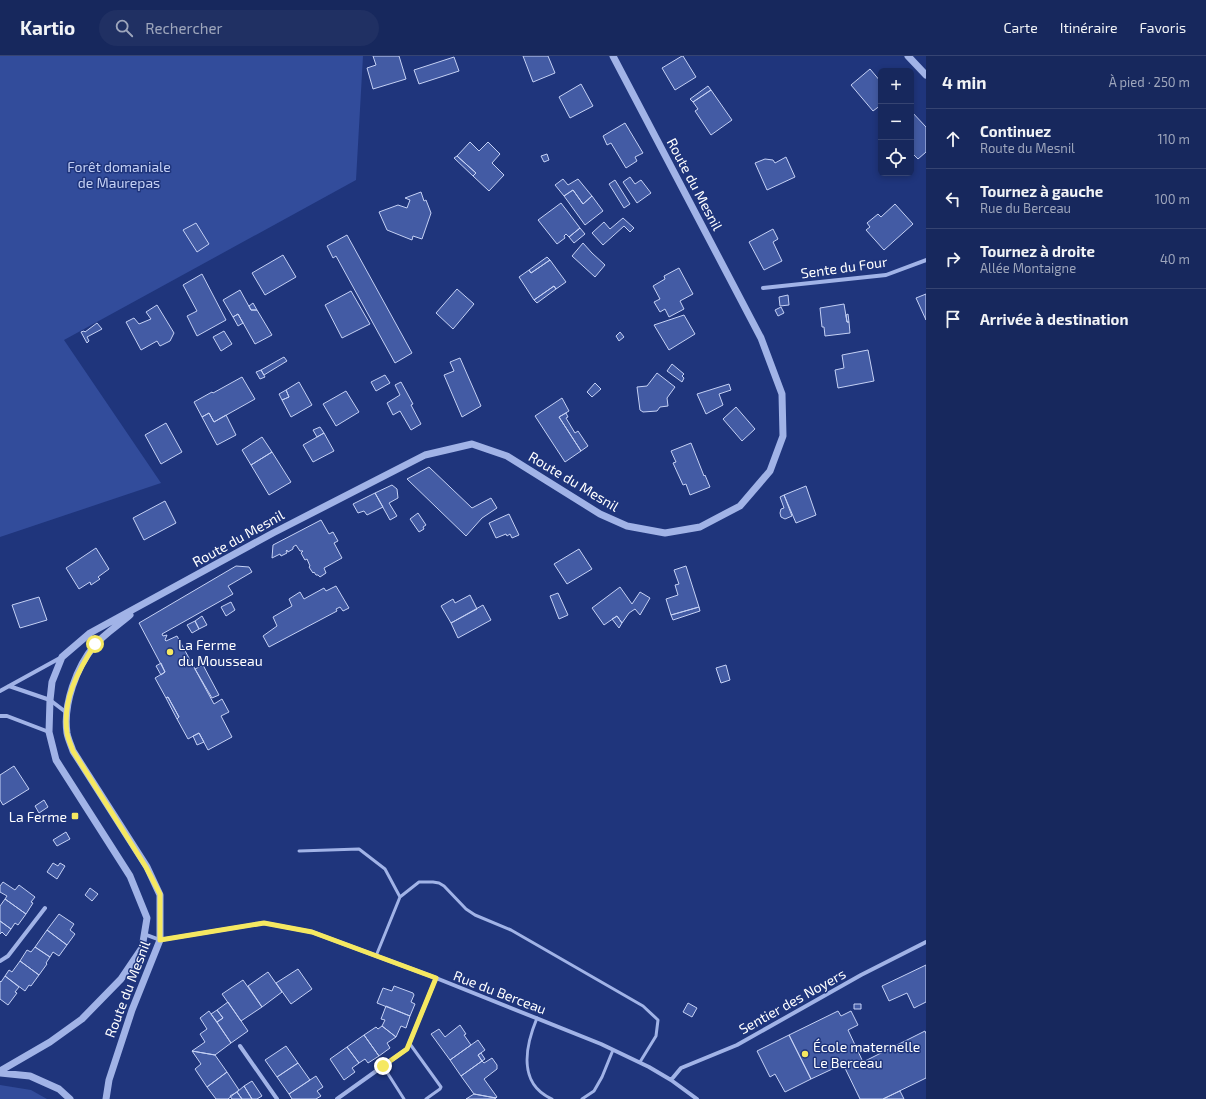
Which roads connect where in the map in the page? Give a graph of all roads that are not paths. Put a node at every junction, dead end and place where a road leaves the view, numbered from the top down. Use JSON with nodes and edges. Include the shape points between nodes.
{"nodes":[{"id":1,"x":613,"y":56,"type":"edge"},
{"id":2,"x":908,"y":56,"type":"edge"},
{"id":3,"x":926,"y":75,"type":"edge"},
{"id":4,"x":926,"y":260,"type":"edge"},
{"id":5,"x":763,"y":288,"type":"dead end"},
{"id":6,"x":143,"y":605,"type":"junction"},
{"id":7,"x":62,"y":657,"type":"junction"},
{"id":8,"x":9,"y":686,"type":"junction"},
{"id":9,"x":0,"y":691,"type":"edge"},
{"id":10,"x":50,"y":700,"type":"junction"},
{"id":11,"x":67,"y":713,"type":"junction"},
{"id":12,"x":0,"y":716,"type":"edge"},
{"id":13,"x":49,"y":732,"type":"junction"},
{"id":14,"x":300,"y":851,"type":"dead end"},
{"id":15,"x":400,"y":897,"type":"junction"},
{"id":16,"x":45,"y":908,"type":"dead end"},
{"id":17,"x":144,"y":934,"type":"junction"},
{"id":18,"x":160,"y":940,"type":"junction"},
{"id":19,"x":926,"y":942,"type":"edge"},
{"id":20,"x":376,"y":956,"type":"junction"},
{"id":21,"x":0,"y":961,"type":"edge"},
{"id":22,"x":436,"y":978,"type":"junction"},
{"id":23,"x":538,"y":1018,"type":"junction"},
{"id":24,"x":410,"y":1044,"type":"junction"},
{"id":25,"x":240,"y":1046,"type":"dead end"},
{"id":26,"x":613,"y":1050,"type":"junction"},
{"id":27,"x":640,"y":1062,"type":"junction"},
{"id":28,"x":383,"y":1066,"type":"junction"},
{"id":29,"x":0,"y":1072,"type":"edge"},
{"id":30,"x":671,"y":1080,"type":"junction"},
{"id":31,"x":70,"y":1099,"type":"edge"},
{"id":32,"x":106,"y":1099,"type":"edge"},
{"id":33,"x":277,"y":1099,"type":"edge"},
{"id":34,"x":337,"y":1099,"type":"edge"},
{"id":35,"x":404,"y":1099,"type":"edge"},
{"id":36,"x":426,"y":1099,"type":"edge"},
{"id":37,"x":552,"y":1099,"type":"edge"},
{"id":38,"x":582,"y":1099,"type":"edge"},
{"id":39,"x":697,"y":1099,"type":"edge"}],
"edges":[{"from":1,"to":6,"type":"street","name":"Route du Mesnil","via":[[761,338],[782,394],[783,436],[770,471],[740,506],[700,527],[665,533],[627,526],[600,514],[508,456],[472,444],[425,455],[273,533]]},
{"from":2,"to":3,"type":"street"},
{"from":4,"to":5,"type":"street","name":"Sente du Four","via":[[886,275]]},
{"from":6,"to":7,"type":"street","name":"Route du Mesnil","via":[[90,633]]},
{"from":6,"to":11,"type":"street","name":"Route du Mesnil","via":[[95,644],[71,688]]},
{"from":7,"to":8,"type":"street"},
{"from":7,"to":10,"type":"street","name":"Route du Mesnil","via":[[52,682]]},
{"from":8,"to":9,"type":"street"},
{"from":8,"to":10,"type":"street"},
{"from":10,"to":11,"type":"street"},
{"from":10,"to":13,"type":"street","name":"Route du Mesnil"},
{"from":11,"to":18,"type":"street","name":"Route du Mesnil","via":[[67,734],[73,751],[146,867],[160,894]]},
{"from":12,"to":13,"type":"street","via":[[7,716]]},
{"from":13,"to":17,"type":"street","name":"Route du Mesnil","via":[[56,760],[130,876],[147,918]]},
{"from":14,"to":15,"type":"lane","via":[[359,849],[385,869]]},
{"from":15,"to":20,"type":"lane"},
{"from":15,"to":27,"type":"lane","via":[[419,882],[439,883],[475,915],[511,930],[643,1006],[658,1020],[656,1036]]},
{"from":16,"to":21,"type":"street","via":[[8,956]]},
{"from":17,"to":18,"type":"street","name":"Rue du Berceau"},
{"from":17,"to":29,"type":"street","name":"Route du Mesnil","via":[[142,948],[121,979],[82,1019]]},
{"from":18,"to":20,"type":"street","name":"Rue du Berceau","via":[[264,923],[312,932]]},
{"from":18,"to":32,"type":"street","name":"Route du Mesnil","via":[[132,1010],[109,1080]]},
{"from":19,"to":30,"type":"street","name":"Sentier des Noyers","via":[[861,975],[737,1045],[681,1068]]},
{"from":20,"to":22,"type":"street","name":"Rue du Berceau"},
{"from":22,"to":23,"type":"street","name":"Rue du Berceau"},
{"from":22,"to":24,"type":"street"},
{"from":23,"to":26,"type":"street","name":"Rue du Berceau"},
{"from":23,"to":37,"type":"lane","via":[[529,1044],[528,1075],[533,1085]]},
{"from":24,"to":28,"type":"street"},
{"from":24,"to":36,"type":"lane","via":[[441,1087]]},
{"from":25,"to":33,"type":"street"},
{"from":26,"to":27,"type":"street","name":"Rue du Berceau"},
{"from":26,"to":38,"type":"lane","via":[[594,1091]]},
{"from":27,"to":30,"type":"street","name":"Rue du Berceau"},
{"from":28,"to":34,"type":"street"},
{"from":28,"to":35,"type":"lane"},
{"from":29,"to":31,"type":"street","via":[[30,1076],[59,1089]]},
{"from":30,"to":39,"type":"street","name":"Rue du Berceau"}]}
